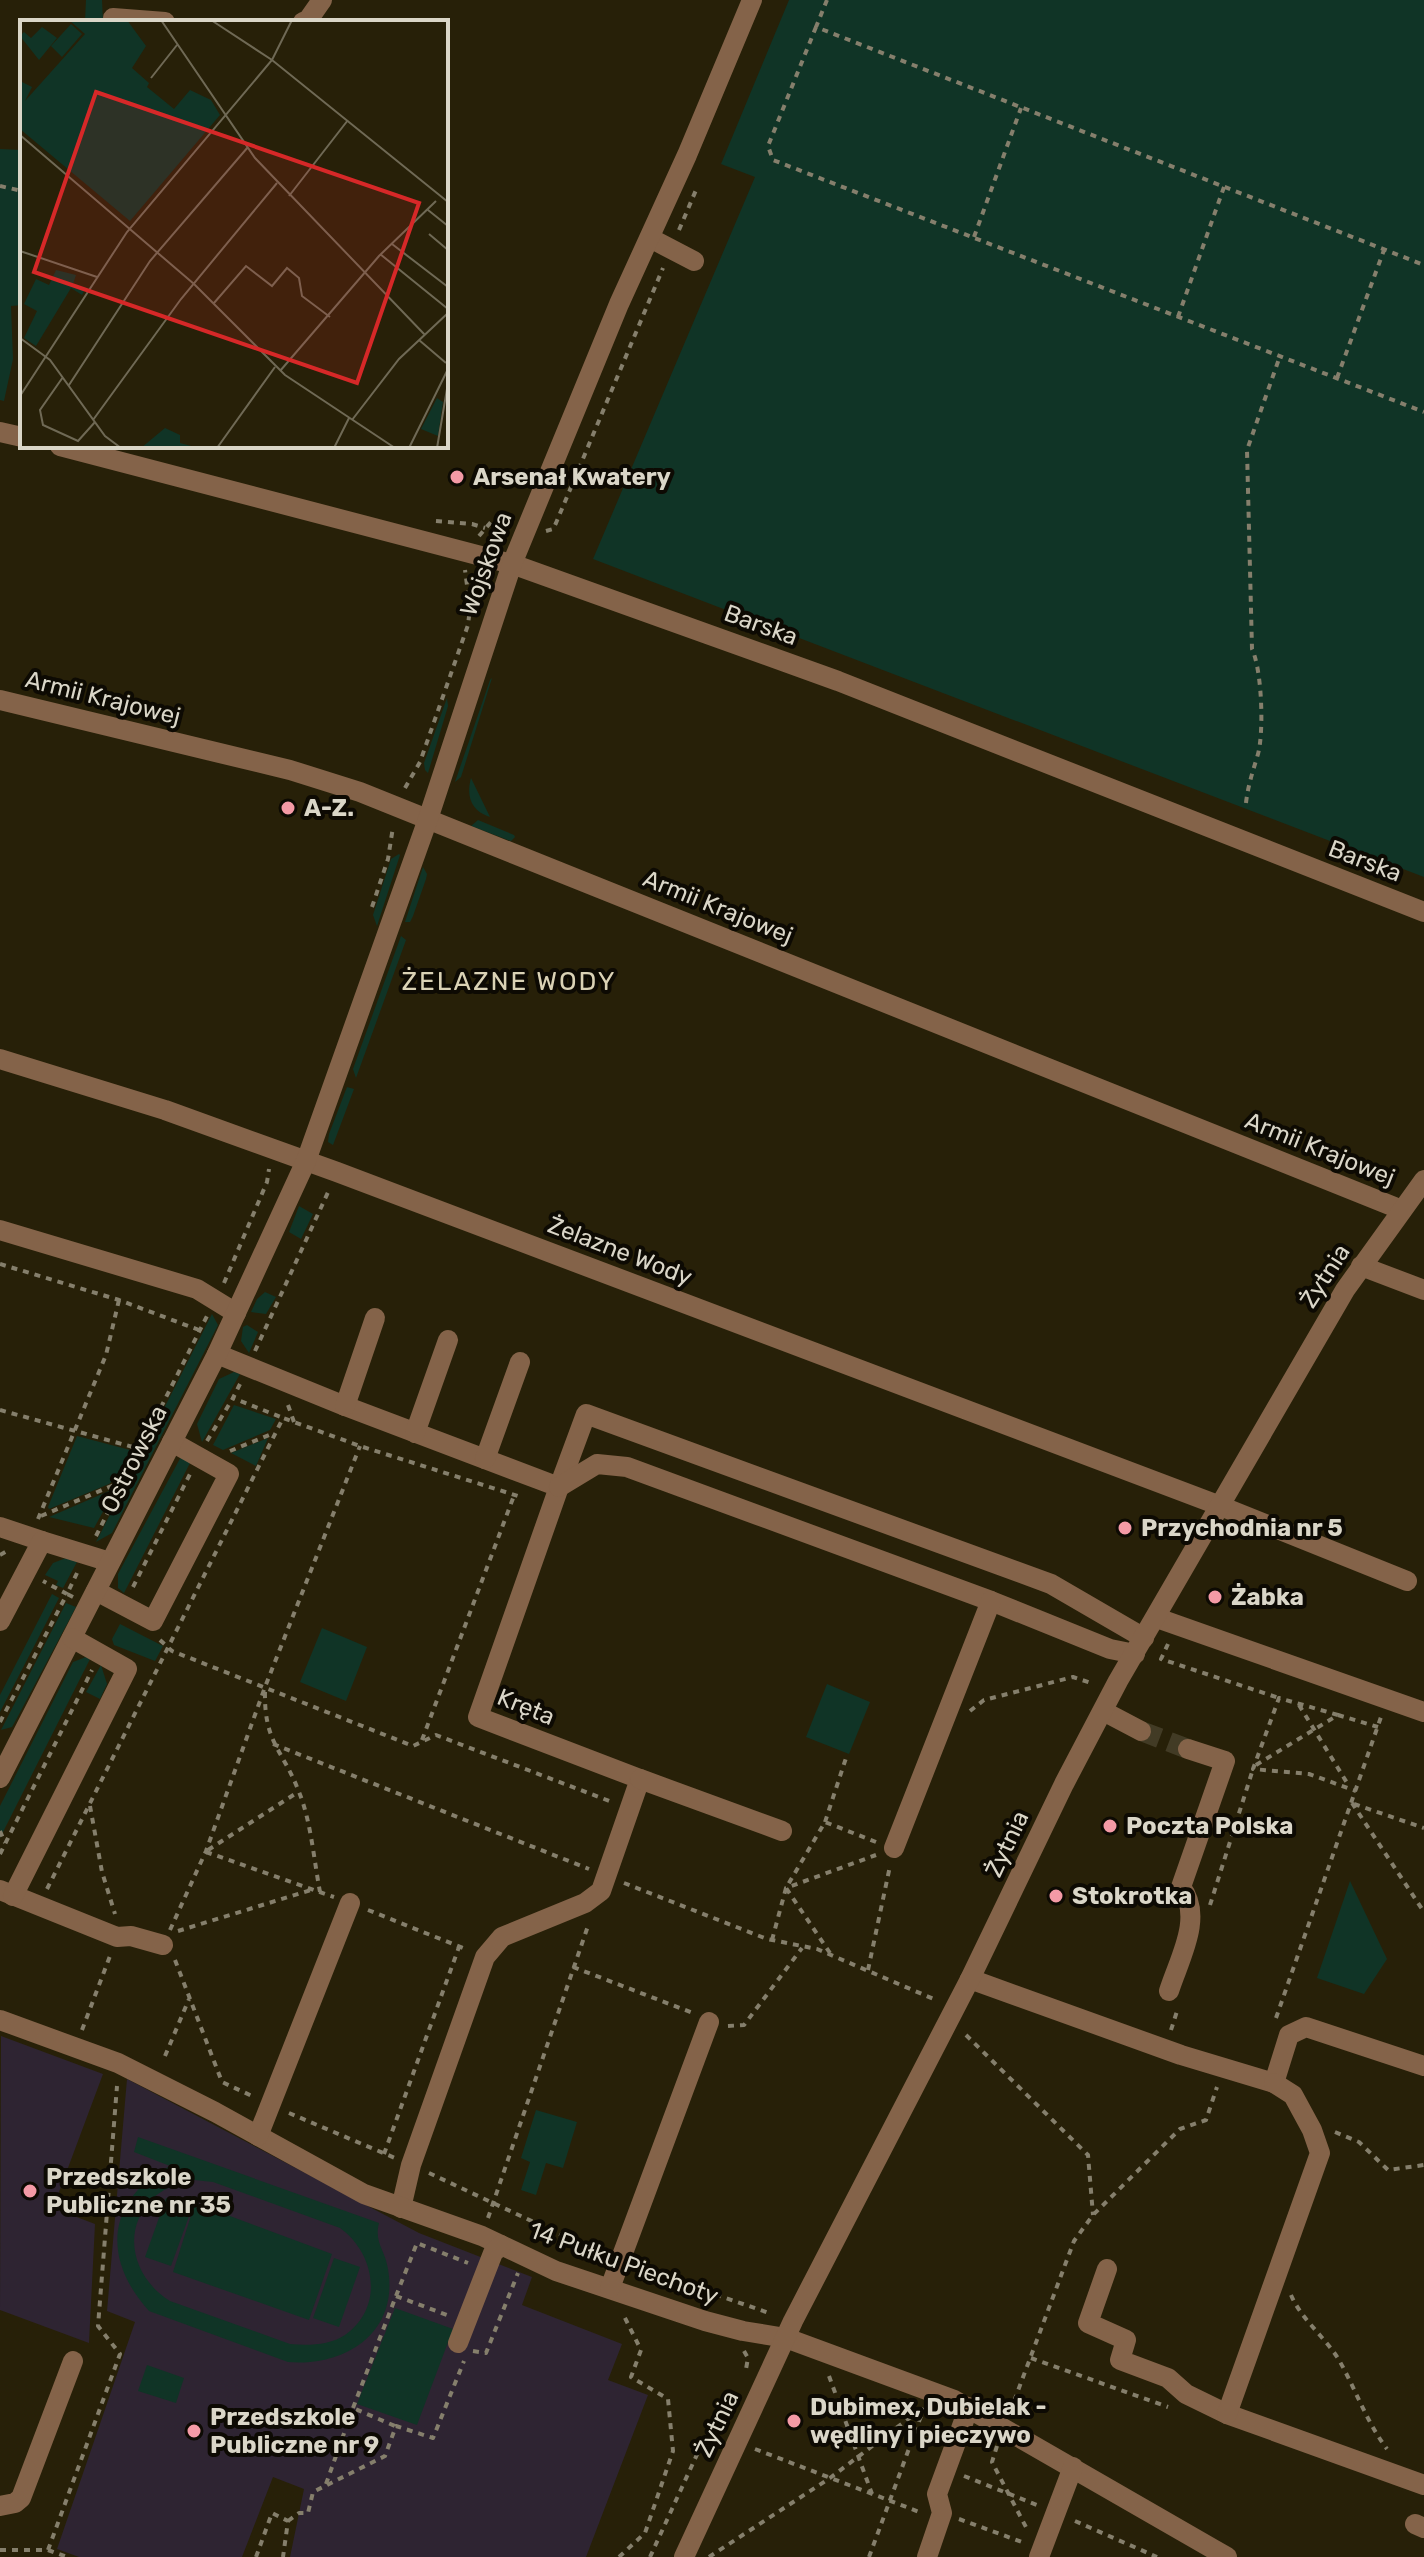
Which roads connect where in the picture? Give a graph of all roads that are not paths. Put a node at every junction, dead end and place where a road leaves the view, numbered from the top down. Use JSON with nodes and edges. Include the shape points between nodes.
{"nodes":[{"id":1,"x":322,"y":0,"type":"edge"},
{"id":2,"x":752,"y":0,"type":"edge"},
{"id":3,"x":113,"y":13,"type":"edge"},
{"id":4,"x":153,"y":20,"type":"edge"},
{"id":5,"x":308,"y":20,"type":"edge"},
{"id":6,"x":650,"y":238,"type":"junction"},
{"id":7,"x":694,"y":261,"type":"dead end"},
{"id":8,"x":0,"y":432,"type":"edge"},
{"id":9,"x":20,"y":437,"type":"edge"},
{"id":10,"x":76,"y":448,"type":"edge"},
{"id":11,"x":116,"y":453,"type":"edge"},
{"id":12,"x":512,"y":564,"type":"junction"},
{"id":13,"x":0,"y":700,"type":"edge"},
{"id":14,"x":428,"y":819,"type":"junction"},
{"id":15,"x":1424,"y":912,"type":"edge"},
{"id":16,"x":0,"y":1059,"type":"edge"},
{"id":17,"x":306,"y":1161,"type":"junction"},
{"id":18,"x":1424,"y":1180,"type":"edge"},
{"id":19,"x":1402,"y":1210,"type":"junction"},
{"id":20,"x":0,"y":1230,"type":"edge"},
{"id":21,"x":1361,"y":1266,"type":"junction"},
{"id":22,"x":1424,"y":1290,"type":"edge"},
{"id":23,"x":236,"y":1313,"type":"junction"},
{"id":24,"x":375,"y":1318,"type":"dead end"},
{"id":25,"x":448,"y":1340,"type":"dead end"},
{"id":26,"x":220,"y":1347,"type":"junction"},
{"id":27,"x":520,"y":1362,"type":"dead end"},
{"id":28,"x":345,"y":1406,"type":"junction"},
{"id":29,"x":415,"y":1433,"type":"junction"},
{"id":30,"x":168,"y":1449,"type":"junction"},
{"id":31,"x":485,"y":1459,"type":"junction"},
{"id":32,"x":559,"y":1487,"type":"junction"},
{"id":33,"x":1218,"y":1505,"type":"junction"},
{"id":34,"x":0,"y":1527,"type":"edge"},
{"id":35,"x":36,"y":1539,"type":"junction"},
{"id":36,"x":110,"y":1562,"type":"junction"},
{"id":37,"x":1407,"y":1581,"type":"dead end"},
{"id":38,"x":92,"y":1598,"type":"junction"},
{"id":39,"x":991,"y":1601,"type":"junction"},
{"id":40,"x":1157,"y":1618,"type":"junction"},
{"id":41,"x":0,"y":1621,"type":"edge"},
{"id":42,"x":72,"y":1638,"type":"junction"},
{"id":43,"x":1140,"y":1646,"type":"junction"},
{"id":44,"x":1103,"y":1711,"type":"junction"},
{"id":45,"x":1424,"y":1712,"type":"edge"},
{"id":46,"x":1141,"y":1731,"type":"tunnel mouth"},
{"id":47,"x":1188,"y":1749,"type":"tunnel mouth"},
{"id":48,"x":3,"y":1767,"type":"edge"},
{"id":49,"x":640,"y":1779,"type":"junction"},
{"id":50,"x":782,"y":1831,"type":"dead end"},
{"id":51,"x":894,"y":1848,"type":"road end"},
{"id":52,"x":7,"y":1893,"type":"edge"},
{"id":53,"x":350,"y":1903,"type":"dead end"},
{"id":54,"x":163,"y":1945,"type":"road end"},
{"id":55,"x":970,"y":1979,"type":"junction"},
{"id":56,"x":1169,"y":1991,"type":"dead end"},
{"id":57,"x":0,"y":2020,"type":"edge"},
{"id":58,"x":708,"y":2020,"type":"road end"},
{"id":59,"x":1424,"y":2066,"type":"edge"},
{"id":60,"x":1274,"y":2083,"type":"junction"},
{"id":61,"x":258,"y":2136,"type":"junction"},
{"id":62,"x":401,"y":2208,"type":"junction"},
{"id":63,"x":501,"y":2245,"type":"junction"},
{"id":64,"x":1107,"y":2269,"type":"dead end"},
{"id":65,"x":610,"y":2288,"type":"junction"},
{"id":66,"x":789,"y":2329,"type":"junction"},
{"id":67,"x":458,"y":2343,"type":"dead end"},
{"id":68,"x":73,"y":2361,"type":"dead end"},
{"id":69,"x":969,"y":2407,"type":"junction"},
{"id":70,"x":1227,"y":2414,"type":"junction"},
{"id":71,"x":1073,"y":2467,"type":"junction"},
{"id":72,"x":1415,"y":2481,"type":"edge"},
{"id":73,"x":0,"y":2506,"type":"edge"},
{"id":74,"x":684,"y":2557,"type":"edge"},
{"id":75,"x":927,"y":2557,"type":"edge"},
{"id":76,"x":1039,"y":2557,"type":"edge"},
{"id":77,"x":1227,"y":2557,"type":"edge"}],
"edges":[{"from":1,"to":5,"type":"street"},
{"from":2,"to":6,"type":"street","name":"Wojskowa"},
{"from":3,"to":4,"type":"street"},
{"from":6,"to":7,"type":"street"},
{"from":6,"to":12,"type":"street","name":"Wojskowa"},
{"from":8,"to":9,"type":"street"},
{"from":10,"to":11,"type":"street","name":"Barska"},
{"from":11,"to":12,"type":"street","name":"Barska"},
{"from":12,"to":14,"type":"street","name":"Wojskowa"},
{"from":12,"to":15,"type":"street","name":"Barska","via":[[838,681]]},
{"from":13,"to":14,"type":"street","name":"Armii Krajowej","via":[[290,770]]},
{"from":14,"to":17,"type":"street","name":"Wojskowa"},
{"from":14,"to":19,"type":"street","name":"Armii Krajowej"},
{"from":16,"to":17,"type":"street","name":"Żelazne Wody"},
{"from":17,"to":23,"type":"street","name":"Ostrowska"},
{"from":17,"to":33,"type":"street","name":"Żelazne Wody"},
{"from":18,"to":19,"type":"street","name":"Żytnia"},
{"from":19,"to":21,"type":"street","name":"Żytnia"},
{"from":20,"to":23,"type":"street","via":[[197,1289]]},
{"from":21,"to":22,"type":"street"},
{"from":21,"to":33,"type":"street","name":"Żytnia"},
{"from":23,"to":26,"type":"street","name":"Ostrowska"},
{"from":24,"to":28,"type":"street"},
{"from":25,"to":29,"type":"street"},
{"from":26,"to":28,"type":"street","via":[[248,1366]]},
{"from":26,"to":30,"type":"street","name":"Ostrowska"},
{"from":27,"to":31,"type":"street"},
{"from":28,"to":29,"type":"street"},
{"from":29,"to":31,"type":"street"},
{"from":30,"to":36,"type":"street","name":"Ostrowska"},
{"from":30,"to":38,"type":"street","via":[[229,1474],[153,1621]]},
{"from":31,"to":32,"type":"street"},
{"from":32,"to":39,"type":"street","via":[[597,1464],[627,1467]]},
{"from":32,"to":43,"type":"street","name":"Kręta","via":[[586,1414],[1051,1584]]},
{"from":32,"to":49,"type":"street","name":"Kręta","via":[[478,1717]]},
{"from":33,"to":37,"type":"street","name":"Żelazne Wody"},
{"from":33,"to":40,"type":"street","name":"Żytnia"},
{"from":34,"to":35,"type":"street"},
{"from":35,"to":36,"type":"street"},
{"from":35,"to":41,"type":"street"},
{"from":36,"to":38,"type":"street","name":"Ostrowska"},
{"from":38,"to":42,"type":"street","name":"Ostrowska"},
{"from":39,"to":43,"type":"street","via":[[1110,1649]]},
{"from":39,"to":51,"type":"street"},
{"from":40,"to":43,"type":"street","name":"Żytnia"},
{"from":40,"to":45,"type":"street"},
{"from":42,"to":48,"type":"street","name":"Ostrowska"},
{"from":42,"to":52,"type":"street","via":[[127,1669]]},
{"from":43,"to":44,"type":"street","name":"Żytnia"},
{"from":44,"to":46,"type":"street"},
{"from":44,"to":55,"type":"street","name":"Żytnia"},
{"from":47,"to":56,"type":"street","via":[[1225,1761],[1181,1887],[1189,1897],[1192,1921]]},
{"from":49,"to":50,"type":"street"},
{"from":49,"to":62,"type":"street","via":[[601,1891],[585,1903],[502,1937],[485,1957],[411,2165]]},
{"from":52,"to":54,"type":"street"},
{"from":53,"to":61,"type":"street"},
{"from":55,"to":60,"type":"street"},
{"from":55,"to":66,"type":"street","name":"Żytnia"},
{"from":57,"to":61,"type":"street","name":"14 Pułku Piechoty","via":[[118,2063]]},
{"from":58,"to":65,"type":"street"},
{"from":59,"to":60,"type":"street","via":[[1306,2027],[1289,2035]]},
{"from":60,"to":70,"type":"street","via":[[1293,2095],[1320,2153]]},
{"from":61,"to":62,"type":"street","name":"14 Pułku Piechoty","via":[[364,2194]]},
{"from":62,"to":63,"type":"street","name":"14 Pułku Piechoty"},
{"from":63,"to":65,"type":"street","name":"14 Pułku Piechoty","via":[[556,2271]]},
{"from":63,"to":67,"type":"street","via":[[493,2253]]},
{"from":64,"to":70,"type":"street","via":[[1088,2323],[1126,2340],[1120,2360],[1168,2378],[1186,2394]]},
{"from":65,"to":66,"type":"street","name":"14 Pułku Piechoty","via":[[743,2331]]},
{"from":66,"to":69,"type":"street","name":"14 Pułku Piechoty","via":[[819,2350]]},
{"from":66,"to":74,"type":"street","name":"Żytnia"},
{"from":68,"to":73,"type":"street","via":[[21,2498]]},
{"from":69,"to":71,"type":"street","name":"14 Pułku Piechoty"},
{"from":69,"to":75,"type":"street","via":[[937,2494],[942,2517]]},
{"from":70,"to":72,"type":"street"},
{"from":71,"to":76,"type":"street"},
{"from":71,"to":77,"type":"street","name":"14 Pułku Piechoty"}]}
